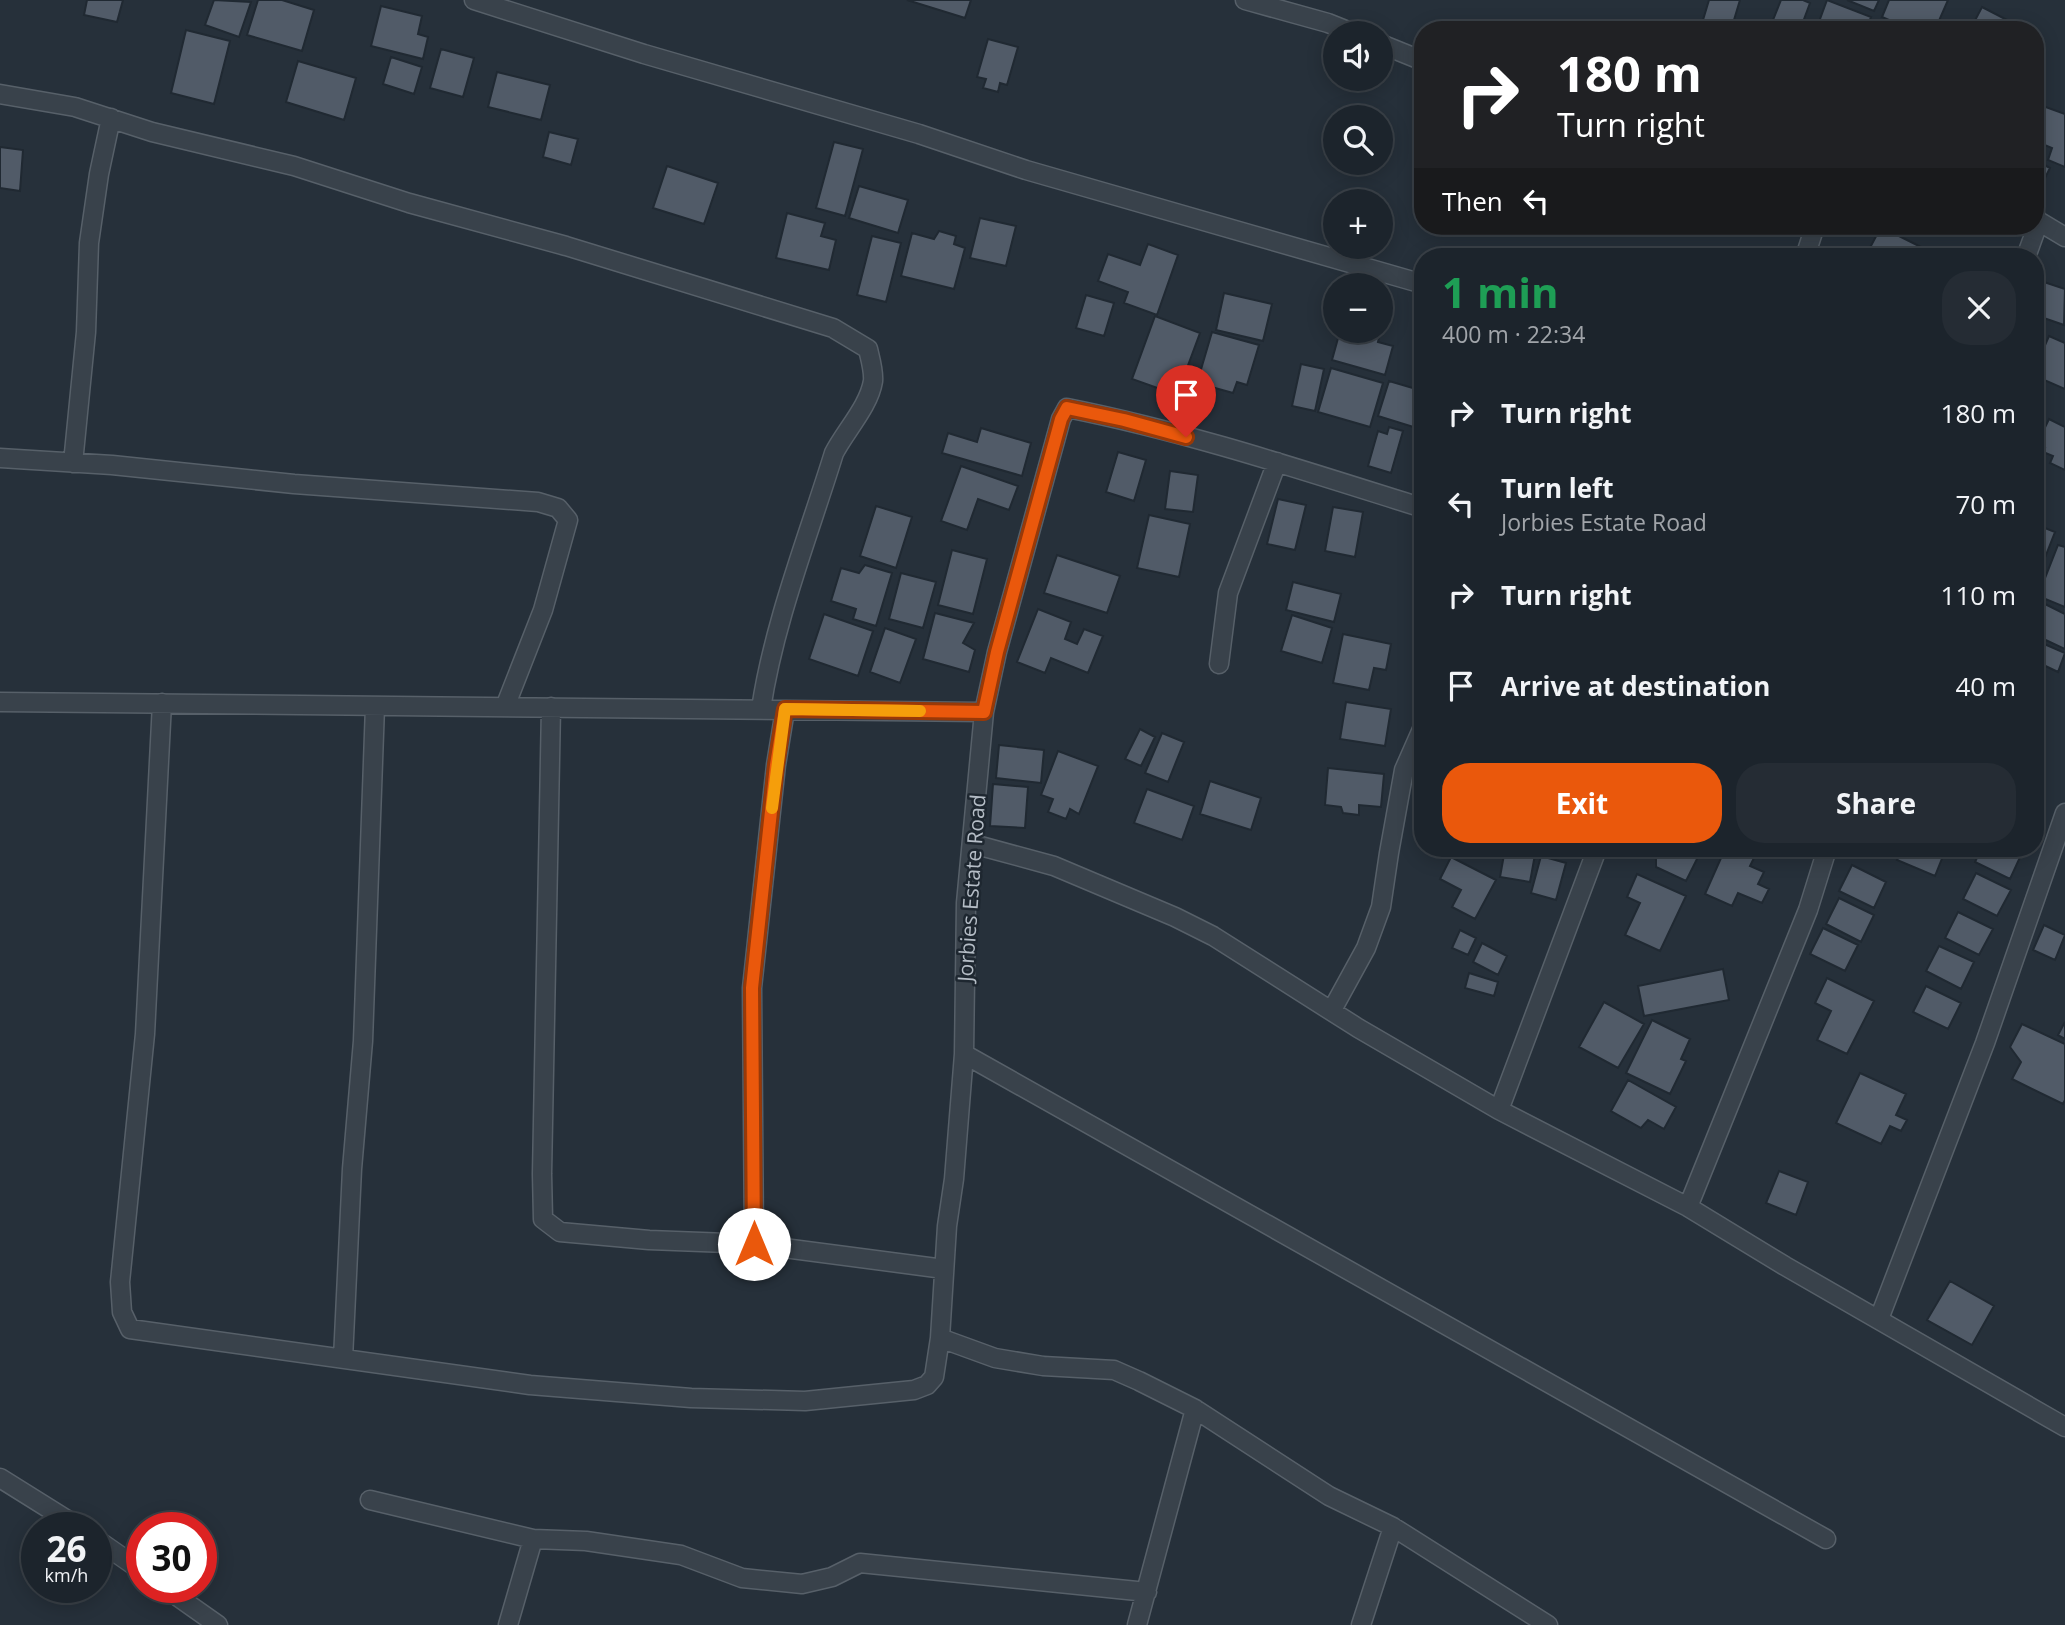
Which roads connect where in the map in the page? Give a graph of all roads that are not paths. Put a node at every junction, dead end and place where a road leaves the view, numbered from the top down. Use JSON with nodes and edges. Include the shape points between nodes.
{"nodes":[{"id":1,"x":474,"y":0,"type":"edge"},
{"id":2,"x":1245,"y":0,"type":"edge"},
{"id":3,"x":1323,"y":22,"type":"edge"},
{"id":4,"x":1393,"y":49,"type":"edge"},
{"id":5,"x":1414,"y":57,"type":"edge"},
{"id":6,"x":0,"y":94,"type":"edge"},
{"id":7,"x":111,"y":118,"type":"junction"},
{"id":8,"x":2044,"y":224,"type":"edge"},
{"id":9,"x":2065,"y":237,"type":"edge"},
{"id":10,"x":1414,"y":281,"type":"edge"},
{"id":11,"x":0,"y":458,"type":"edge"},
{"id":12,"x":1277,"y":462,"type":"junction"},
{"id":13,"x":73,"y":463,"type":"junction"},
{"id":14,"x":1414,"y":505,"type":"edge"},
{"id":15,"x":1219,"y":664,"type":"dead end"},
{"id":16,"x":0,"y":702,"type":"edge"},
{"id":17,"x":162,"y":704,"type":"junction"},
{"id":18,"x":375,"y":706,"type":"junction"},
{"id":19,"x":505,"y":707,"type":"junction"},
{"id":20,"x":551,"y":707,"type":"junction"},
{"id":21,"x":761,"y":709,"type":"junction"},
{"id":22,"x":785,"y":709,"type":"junction"},
{"id":23,"x":984,"y":712,"type":"junction"},
{"id":24,"x":1414,"y":748,"type":"edge"},
{"id":25,"x":2065,"y":813,"type":"edge"},
{"id":26,"x":973,"y":844,"type":"junction"},
{"id":27,"x":1594,"y":857,"type":"edge"},
{"id":28,"x":1824,"y":857,"type":"edge"},
{"id":29,"x":1332,"y":1010,"type":"junction"},
{"id":30,"x":964,"y":1054,"type":"junction"},
{"id":31,"x":1499,"y":1110,"type":"junction"},
{"id":32,"x":1688,"y":1207,"type":"junction"},
{"id":33,"x":754,"y":1244,"type":"junction"},
{"id":34,"x":944,"y":1269,"type":"junction"},
{"id":35,"x":1879,"y":1319,"type":"junction"},
{"id":36,"x":940,"y":1338,"type":"junction"},
{"id":37,"x":343,"y":1359,"type":"junction"},
{"id":38,"x":1195,"y":1409,"type":"junction"},
{"id":39,"x":2065,"y":1427,"type":"edge"},
{"id":40,"x":0,"y":1478,"type":"edge"},
{"id":41,"x":370,"y":1500,"type":"dead end"},
{"id":42,"x":54,"y":1512,"type":"edge"},
{"id":43,"x":1392,"y":1527,"type":"junction"},
{"id":44,"x":533,"y":1539,"type":"junction"},
{"id":45,"x":1826,"y":1539,"type":"dead end"},
{"id":46,"x":1147,"y":1592,"type":"junction"},
{"id":47,"x":187,"y":1603,"type":"edge"},
{"id":48,"x":218,"y":1625,"type":"edge"},
{"id":49,"x":508,"y":1625,"type":"edge"},
{"id":50,"x":1137,"y":1625,"type":"edge"},
{"id":51,"x":1361,"y":1625,"type":"edge"},
{"id":52,"x":1548,"y":1625,"type":"edge"}],
"edges":[{"from":1,"to":10,"type":"street","via":[[1026,170]]},
{"from":2,"to":3,"type":"street"},
{"from":4,"to":5,"type":"street"},
{"from":6,"to":7,"type":"street"},
{"from":7,"to":13,"type":"street","via":[[89,243]]},
{"from":7,"to":21,"type":"street","via":[[566,246],[834,328],[868,349],[874,379],[866,402],[834,453],[778,633]]},
{"from":8,"to":9,"type":"street"},
{"from":11,"to":13,"type":"street"},
{"from":12,"to":14,"type":"street"},
{"from":12,"to":15,"type":"street","via":[[1228,593]]},
{"from":12,"to":23,"type":"street","name":"Jorbies Estate Road","via":[[1067,408]]},
{"from":13,"to":19,"type":"street","via":[[538,502],[558,509],[568,520],[542,610]]},
{"from":16,"to":17,"type":"street"},
{"from":17,"to":18,"type":"street"},
{"from":17,"to":37,"type":"street","via":[[145,1034],[120,1282],[121,1312],[130,1329]]},
{"from":18,"to":19,"type":"street"},
{"from":18,"to":37,"type":"street","via":[[363,1041]]},
{"from":19,"to":20,"type":"street"},
{"from":20,"to":21,"type":"street"},
{"from":20,"to":33,"type":"street","via":[[543,1219],[560,1232]]},
{"from":21,"to":22,"type":"street"},
{"from":22,"to":23,"type":"street"},
{"from":22,"to":33,"type":"street","via":[[752,988]]},
{"from":23,"to":26,"type":"street","name":"Jorbies Estate Road"},
{"from":24,"to":29,"type":"street","via":[[1405,770],[1381,907],[1366,948]]},
{"from":25,"to":35,"type":"street","via":[[1985,1043]]},
{"from":26,"to":29,"type":"street","via":[[1055,866],[1175,917]]},
{"from":26,"to":30,"type":"street","name":"Jorbies Estate Road","via":[[966,902]]},
{"from":27,"to":31,"type":"street"},
{"from":28,"to":32,"type":"street","via":[[1808,910]]},
{"from":29,"to":31,"type":"street"},
{"from":30,"to":34,"type":"street","name":"Jorbies Estate Road"},
{"from":30,"to":45,"type":"street"},
{"from":31,"to":32,"type":"street"},
{"from":32,"to":35,"type":"street"},
{"from":33,"to":34,"type":"street"},
{"from":34,"to":36,"type":"street","name":"Jorbies Estate Road"},
{"from":35,"to":39,"type":"street"},
{"from":36,"to":37,"type":"street","name":"Jorbies Estate Road","via":[[934,1377],[927,1385],[805,1401],[691,1398],[530,1385]]},
{"from":36,"to":38,"type":"street","via":[[995,1358],[1114,1370]]},
{"from":38,"to":43,"type":"street","via":[[1329,1496]]},
{"from":38,"to":46,"type":"street"},
{"from":40,"to":42,"type":"street"},
{"from":41,"to":44,"type":"street"},
{"from":43,"to":51,"type":"street"},
{"from":43,"to":52,"type":"street"},
{"from":44,"to":46,"type":"street","via":[[586,1541],[681,1555],[742,1578],[802,1584],[832,1577],[860,1563]]},
{"from":44,"to":49,"type":"street"},
{"from":46,"to":50,"type":"street"},
{"from":47,"to":48,"type":"street"}]}
